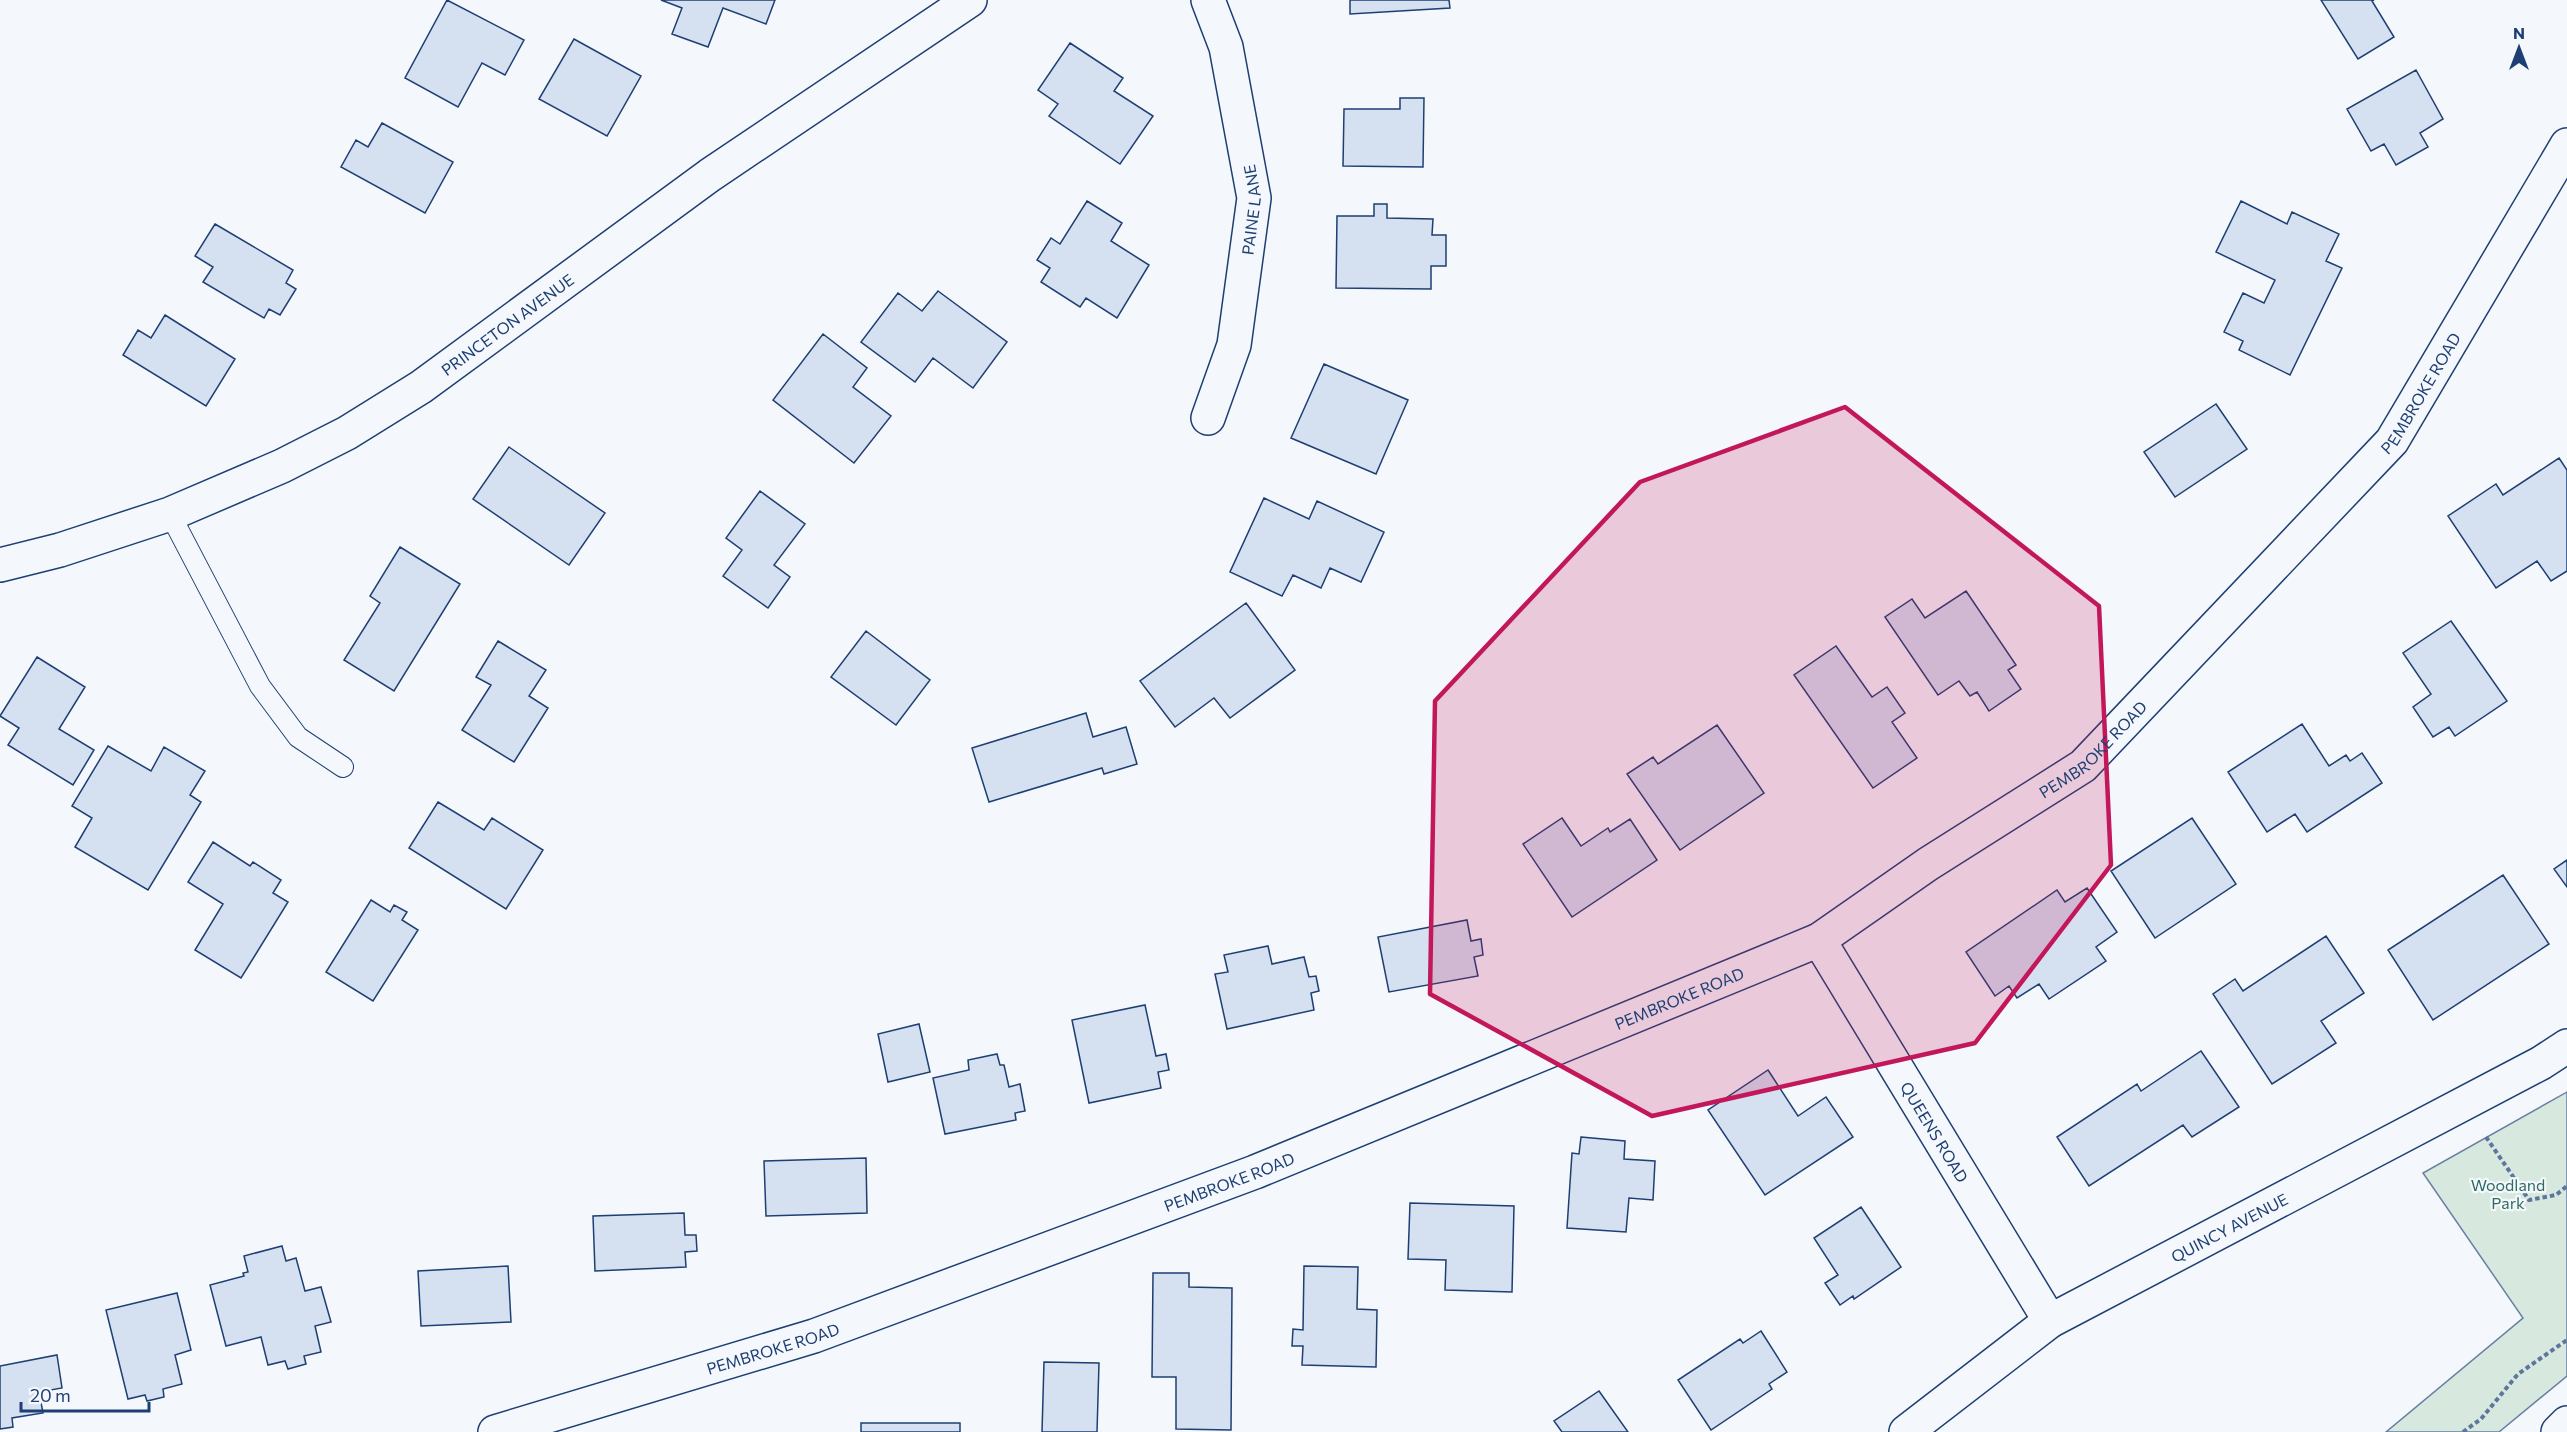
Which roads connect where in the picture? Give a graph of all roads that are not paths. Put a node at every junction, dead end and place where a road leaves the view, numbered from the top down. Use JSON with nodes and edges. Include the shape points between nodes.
{"nodes":[{"id":1,"x":970,"y":0,"type":"edge"},
{"id":2,"x":1208,"y":0,"type":"edge"},
{"id":3,"x":2567,"y":145,"type":"edge"},
{"id":4,"x":1208,"y":418,"type":"dead end"},
{"id":5,"x":170,"y":514,"type":"junction"},
{"id":6,"x":0,"y":565,"type":"edge"},
{"id":7,"x":343,"y":767,"type":"dead end"},
{"id":8,"x":1820,"y":940,"type":"junction"},
{"id":9,"x":2567,"y":1046,"type":"edge"},
{"id":10,"x":2050,"y":1321,"type":"junction"},
{"id":11,"x":2567,"y":1423,"type":"edge"},
{"id":12,"x":495,"y":1432,"type":"edge"},
{"id":13,"x":1906,"y":1432,"type":"edge"},
{"id":14,"x":2558,"y":1432,"type":"edge"}],
"edges":[{"from":1,"to":5,"type":"street","name":"PRINCETON AVENUE","via":[[710,175],[421,387],[347,433],[282,466]]},
{"from":2,"to":4,"type":"street","name":"PAINE LANE","via":[[1226,47],[1254,198],[1234,345]]},
{"from":3,"to":8,"type":"street","name":"PEMBROKE ROAD","via":[[2392,441],[2083,766],[1928,864]]},
{"from":5,"to":6,"type":"street","name":"PRINCETON AVENUE"},
{"from":5,"to":7,"type":"lane","via":[[260,686],[298,737]]},
{"from":8,"to":10,"type":"street","name":"QUEENS ROAD"},
{"from":8,"to":12,"type":"street","name":"PEMBROKE ROAD","via":[[1255,1172],[825,1332]]},
{"from":9,"to":10,"type":"street","name":"QUINCY AVENUE"},
{"from":10,"to":13,"type":"street","name":"QUINCY AVENUE"},
{"from":11,"to":14,"type":"street"}]}
